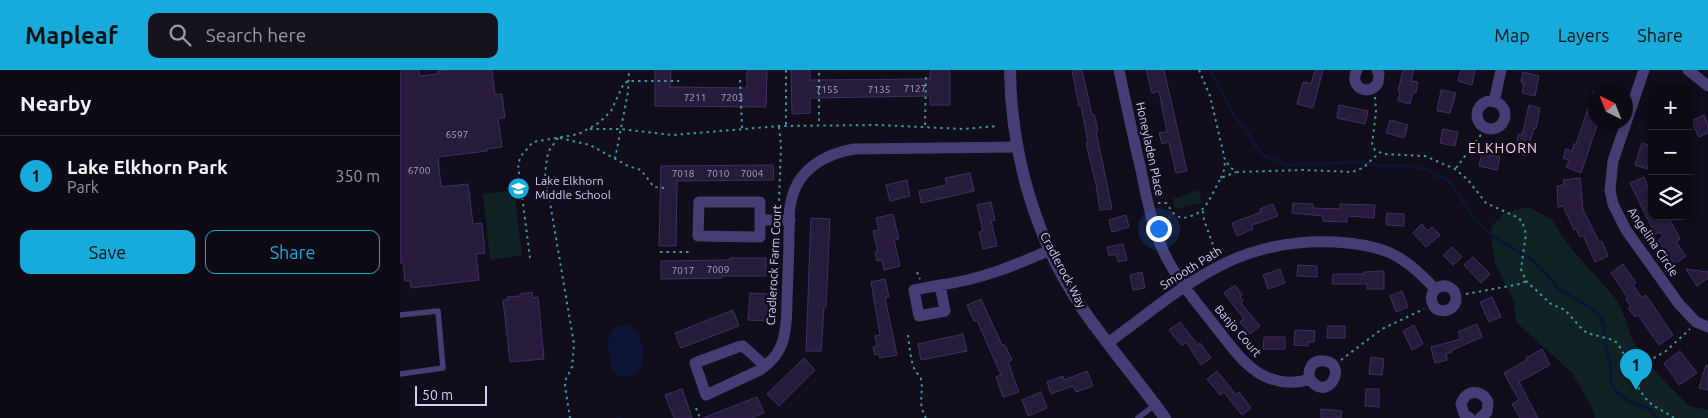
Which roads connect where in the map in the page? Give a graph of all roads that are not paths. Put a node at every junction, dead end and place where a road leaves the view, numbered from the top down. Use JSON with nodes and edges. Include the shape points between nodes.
{"nodes":[{"id":1,"x":1010,"y":70,"type":"edge"},
{"id":2,"x":1118,"y":70,"type":"edge"},
{"id":3,"x":1357,"y":70,"type":"edge"},
{"id":4,"x":1377,"y":70,"type":"edge"},
{"id":5,"x":1501,"y":70,"type":"edge"},
{"id":6,"x":1644,"y":70,"type":"edge"},
{"id":7,"x":1688,"y":70,"type":"edge"},
{"id":8,"x":1708,"y":86,"type":"edge"},
{"id":9,"x":1494,"y":102,"type":"junction"},
{"id":10,"x":1018,"y":148,"type":"junction"},
{"id":11,"x":760,"y":220,"type":"junction"},
{"id":12,"x":785,"y":220,"type":"junction"},
{"id":13,"x":1050,"y":250,"type":"junction"},
{"id":14,"x":940,"y":285,"type":"dead end"},
{"id":15,"x":1184,"y":286,"type":"junction"},
{"id":16,"x":1435,"y":289,"type":"junction"},
{"id":17,"x":400,"y":315,"type":"edge"},
{"id":18,"x":1708,"y":328,"type":"edge"},
{"id":19,"x":1108,"y":343,"type":"junction"},
{"id":20,"x":766,"y":366,"type":"junction"},
{"id":21,"x":400,"y":374,"type":"edge"},
{"id":22,"x":1310,"y":379,"type":"junction"},
{"id":23,"x":1156,"y":405,"type":"junction"},
{"id":24,"x":1464,"y":417,"type":"edge"},
{"id":25,"x":1138,"y":418,"type":"edge"},
{"id":26,"x":1165,"y":418,"type":"edge"},
{"id":27,"x":1480,"y":418,"type":"edge"}],
"edges":[{"from":1,"to":10,"type":"street","name":"Cradlerock Way","via":[[1013,124]]},
{"from":2,"to":15,"type":"street","name":"Honeyladen Place","via":[[1153,225],[1163,251]]},
{"from":3,"to":4,"type":"street","via":[[1354,78],[1358,87],[1364,90],[1372,89],[1378,83]]},
{"from":5,"to":9,"type":"street"},
{"from":6,"to":18,"type":"street","name":"Angelina Circle","via":[[1613,161],[1610,190],[1618,217],[1626,230],[1679,304],[1696,322]]},
{"from":7,"to":8,"type":"street"},
{"from":9,"to":9,"type":"street","via":[[1484,103],[1478,110],[1478,122],[1486,128],[1496,128],[1503,121],[1502,108]]},
{"from":10,"to":12,"type":"street","name":"Cradlerock Farm Court","via":[[841,151],[819,160],[804,174],[793,192]]},
{"from":10,"to":13,"type":"street","name":"Cradlerock Way","via":[[1030,197]]},
{"from":11,"to":11,"type":"street","via":[[760,237],[698,236],[698,202],[760,202]]},
{"from":11,"to":12,"type":"street"},
{"from":12,"to":20,"type":"street","name":"Cradlerock Farm Court","via":[[785,330],[780,347]]},
{"from":13,"to":14,"type":"street","via":[[966,282]]},
{"from":13,"to":19,"type":"street","name":"Cradlerock Way","via":[[1084,310]]},
{"from":15,"to":16,"type":"street","name":"Smooth Path","via":[[1247,253],[1278,245],[1314,242],[1373,246],[1398,256]]},
{"from":15,"to":19,"type":"street","name":"Smooth Path"},
{"from":15,"to":22,"type":"street","name":"Banjo Court","via":[[1252,368],[1281,382]]},
{"from":16,"to":16,"type":"street","via":[[1431,299],[1436,309],[1451,309],[1456,296],[1452,288],[1439,286]]},
{"from":17,"to":21,"type":"lane","via":[[438,311],[443,368]]},
{"from":19,"to":23,"type":"street","name":"Cradlerock Way"},
{"from":20,"to":20,"type":"street","name":"Cradlerock Farm Court","via":[[706,395],[695,364],[743,346]]},
{"from":22,"to":22,"type":"street","name":"Banjo Court","via":[[1319,387],[1332,383],[1336,374],[1333,366],[1325,361],[1316,362],[1310,367]]},
{"from":23,"to":25,"type":"lane"},
{"from":23,"to":26,"type":"street","name":"Cradlerock Way"},
{"from":24,"to":27,"type":"street","via":[[1463,400],[1470,392],[1479,392],[1486,397],[1489,407]]}]}
